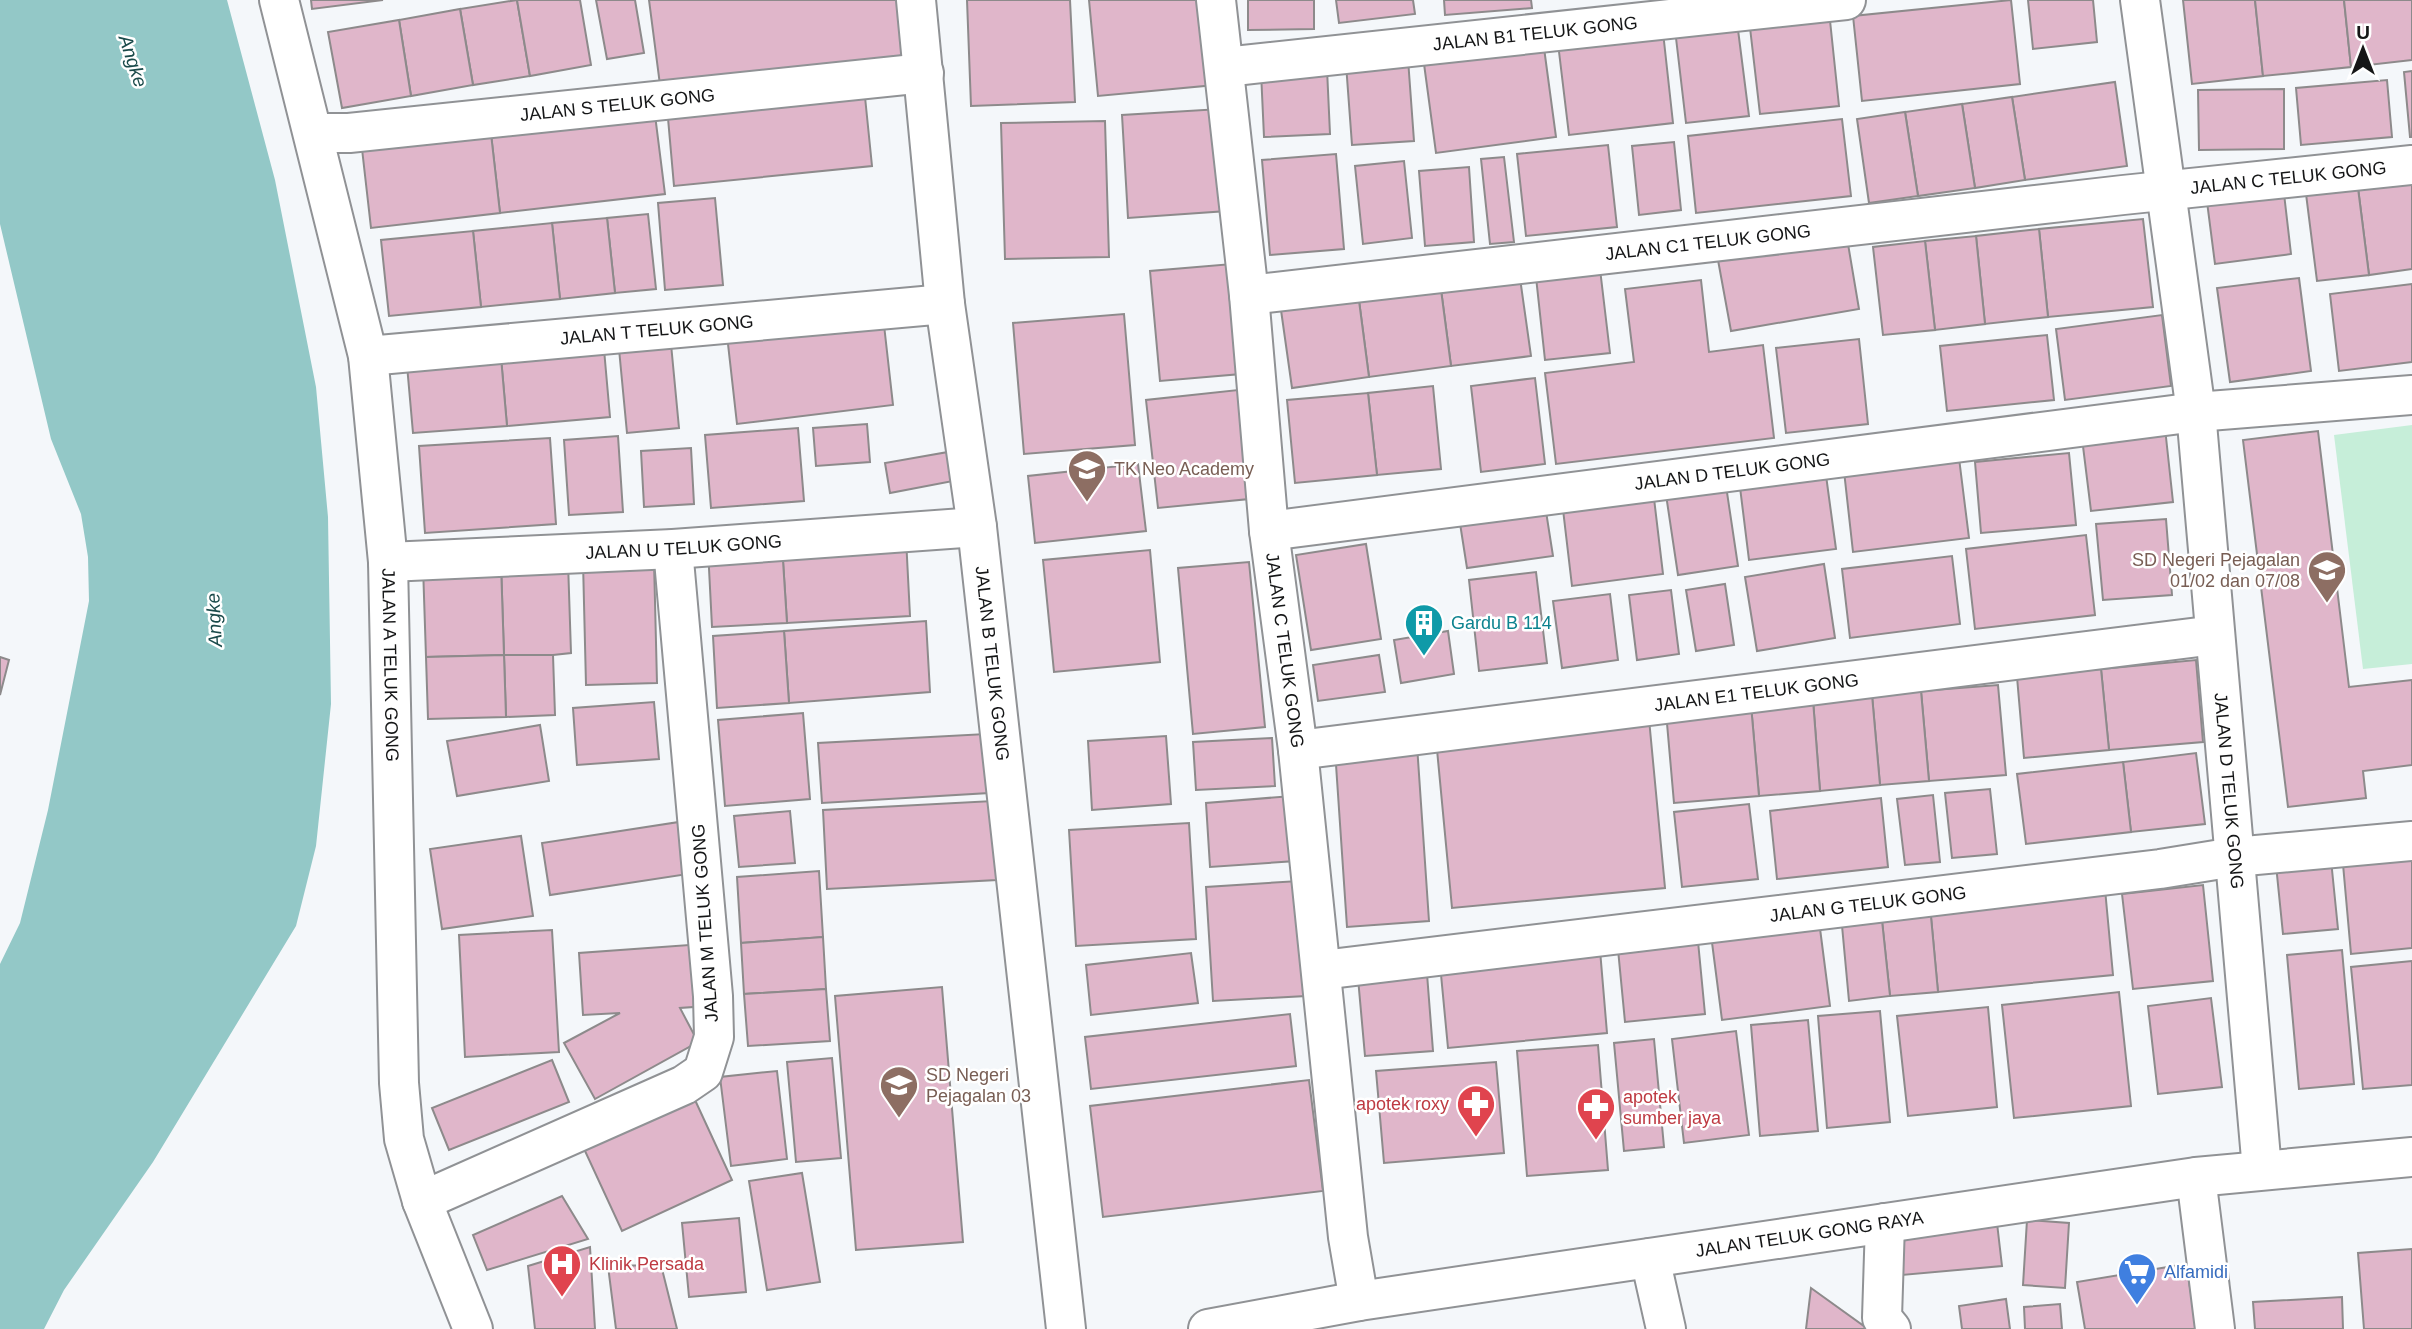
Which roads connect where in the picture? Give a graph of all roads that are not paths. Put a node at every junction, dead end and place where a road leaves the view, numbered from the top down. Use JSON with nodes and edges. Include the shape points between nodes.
{"nodes":[{"id":1,"x":279,"y":0,"type":"edge"},
{"id":2,"x":916,"y":0,"type":"edge"},
{"id":3,"x":1216,"y":0,"type":"edge"},
{"id":4,"x":1846,"y":0,"type":"edge"},
{"id":5,"x":2140,"y":0,"type":"edge"},
{"id":6,"x":1224,"y":67,"type":"junction"},
{"id":7,"x":924,"y":73,"type":"junction"},
{"id":8,"x":313,"y":133,"type":"junction"},
{"id":9,"x":2412,"y":165,"type":"edge"},
{"id":10,"x":2166,"y":191,"type":"junction"},
{"id":11,"x":1249,"y":295,"type":"junction"},
{"id":12,"x":945,"y":304,"type":"junction"},
{"id":13,"x":368,"y":356,"type":"junction"},
{"id":14,"x":2412,"y":395,"type":"edge"},
{"id":15,"x":2196,"y":412,"type":"junction"},
{"id":16,"x":977,"y":527,"type":"junction"},
{"id":17,"x":1269,"y":531,"type":"junction"},
{"id":18,"x":673,"y":549,"type":"junction"},
{"id":19,"x":388,"y":562,"type":"junction"},
{"id":20,"x":2215,"y":635,"type":"junction"},
{"id":21,"x":1298,"y":750,"type":"junction"},
{"id":22,"x":2412,"y":841,"type":"edge"},
{"id":23,"x":2234,"y":857,"type":"junction"},
{"id":24,"x":1322,"y":970,"type":"junction"},
{"id":25,"x":2412,"y":1157,"type":"edge"},
{"id":26,"x":2262,"y":1170,"type":"junction"},
{"id":27,"x":2196,"y":1177,"type":"junction"},
{"id":28,"x":422,"y":1201,"type":"junction"},
{"id":29,"x":1885,"y":1223,"type":"junction"},
{"id":30,"x":1650,"y":1258,"type":"junction"},
{"id":31,"x":1359,"y":1301,"type":"junction"},
{"id":32,"x":473,"y":1329,"type":"edge"},
{"id":33,"x":1066,"y":1329,"type":"edge"},
{"id":34,"x":1208,"y":1329,"type":"edge"},
{"id":35,"x":1666,"y":1329,"type":"edge"},
{"id":36,"x":1891,"y":1329,"type":"edge"},
{"id":37,"x":2215,"y":1329,"type":"edge"}],
"edges":[{"from":1,"to":8,"type":"street","name":"JALAN A TELUK GONG"},
{"from":2,"to":7,"type":"street","name":"JALAN B TELUK GONG"},
{"from":3,"to":6,"type":"street","name":"JALAN C TELUK GONG"},
{"from":4,"to":6,"type":"street","name":"JALAN B1 TELUK GONG"},
{"from":5,"to":10,"type":"street","name":"JALAN D TELUK GONG"},
{"from":6,"to":11,"type":"street","name":"JALAN C TELUK GONG"},
{"from":7,"to":8,"type":"street","name":"JALAN S TELUK GONG","via":[[349,133]]},
{"from":7,"to":12,"type":"street","name":"JALAN B TELUK GONG"},
{"from":8,"to":13,"type":"street","name":"JALAN A TELUK GONG"},
{"from":9,"to":10,"type":"street","name":"JALAN C TELUK GONG"},
{"from":10,"to":11,"type":"street","name":"JALAN C1 TELUK GONG"},
{"from":10,"to":15,"type":"street","name":"JALAN D TELUK GONG"},
{"from":11,"to":17,"type":"street","name":"JALAN C TELUK GONG"},
{"from":12,"to":13,"type":"street","name":"JALAN T TELUK GONG"},
{"from":12,"to":16,"type":"street","name":"JALAN B TELUK GONG"},
{"from":13,"to":19,"type":"street","name":"JALAN A TELUK GONG"},
{"from":14,"to":15,"type":"street","name":"JALAN D TELUK GONG"},
{"from":15,"to":17,"type":"street","name":"JALAN D TELUK GONG"},
{"from":15,"to":20,"type":"street","name":"JALAN D TELUK GONG"},
{"from":16,"to":18,"type":"street","name":"JALAN U TELUK GONG"},
{"from":16,"to":33,"type":"street","name":"JALAN B TELUK GONG"},
{"from":17,"to":21,"type":"street","name":"JALAN C TELUK GONG"},
{"from":18,"to":19,"type":"street","name":"JALAN U TELUK GONG"},
{"from":18,"to":28,"type":"street","name":"JALAN M TELUK GONG","via":[[713,996],[714,1037],[703,1072],[684,1085]]},
{"from":19,"to":28,"type":"street","name":"JALAN A TELUK GONG","via":[[399,1083],[404,1139]]},
{"from":20,"to":21,"type":"street","name":"JALAN E1 TELUK GONG"},
{"from":20,"to":23,"type":"street","name":"JALAN D TELUK GONG"},
{"from":21,"to":24,"type":"street","name":"JALAN C TELUK GONG"},
{"from":22,"to":23,"type":"street","name":"JALAN G TELUK GONG"},
{"from":23,"to":24,"type":"street","name":"JALAN G TELUK GONG"},
{"from":23,"to":26,"type":"street","name":"JALAN D TELUK GONG"},
{"from":24,"to":31,"type":"street","name":"JALAN C TELUK GONG","via":[[1348,1237]]},
{"from":25,"to":26,"type":"street","name":"JALAN TELUK GONG RAYA"},
{"from":26,"to":27,"type":"street","name":"JALAN TELUK GONG RAYA"},
{"from":27,"to":29,"type":"street","name":"JALAN TELUK GONG RAYA"},
{"from":27,"to":37,"type":"street"},
{"from":28,"to":32,"type":"street","name":"JALAN A TELUK GONG"},
{"from":29,"to":30,"type":"street","name":"JALAN TELUK GONG RAYA"},
{"from":29,"to":36,"type":"street","via":[[1882,1318]]},
{"from":30,"to":31,"type":"street","name":"JALAN TELUK GONG RAYA"},
{"from":30,"to":35,"type":"street"},
{"from":31,"to":34,"type":"street","name":"JALAN TELUK GONG RAYA"}]}
